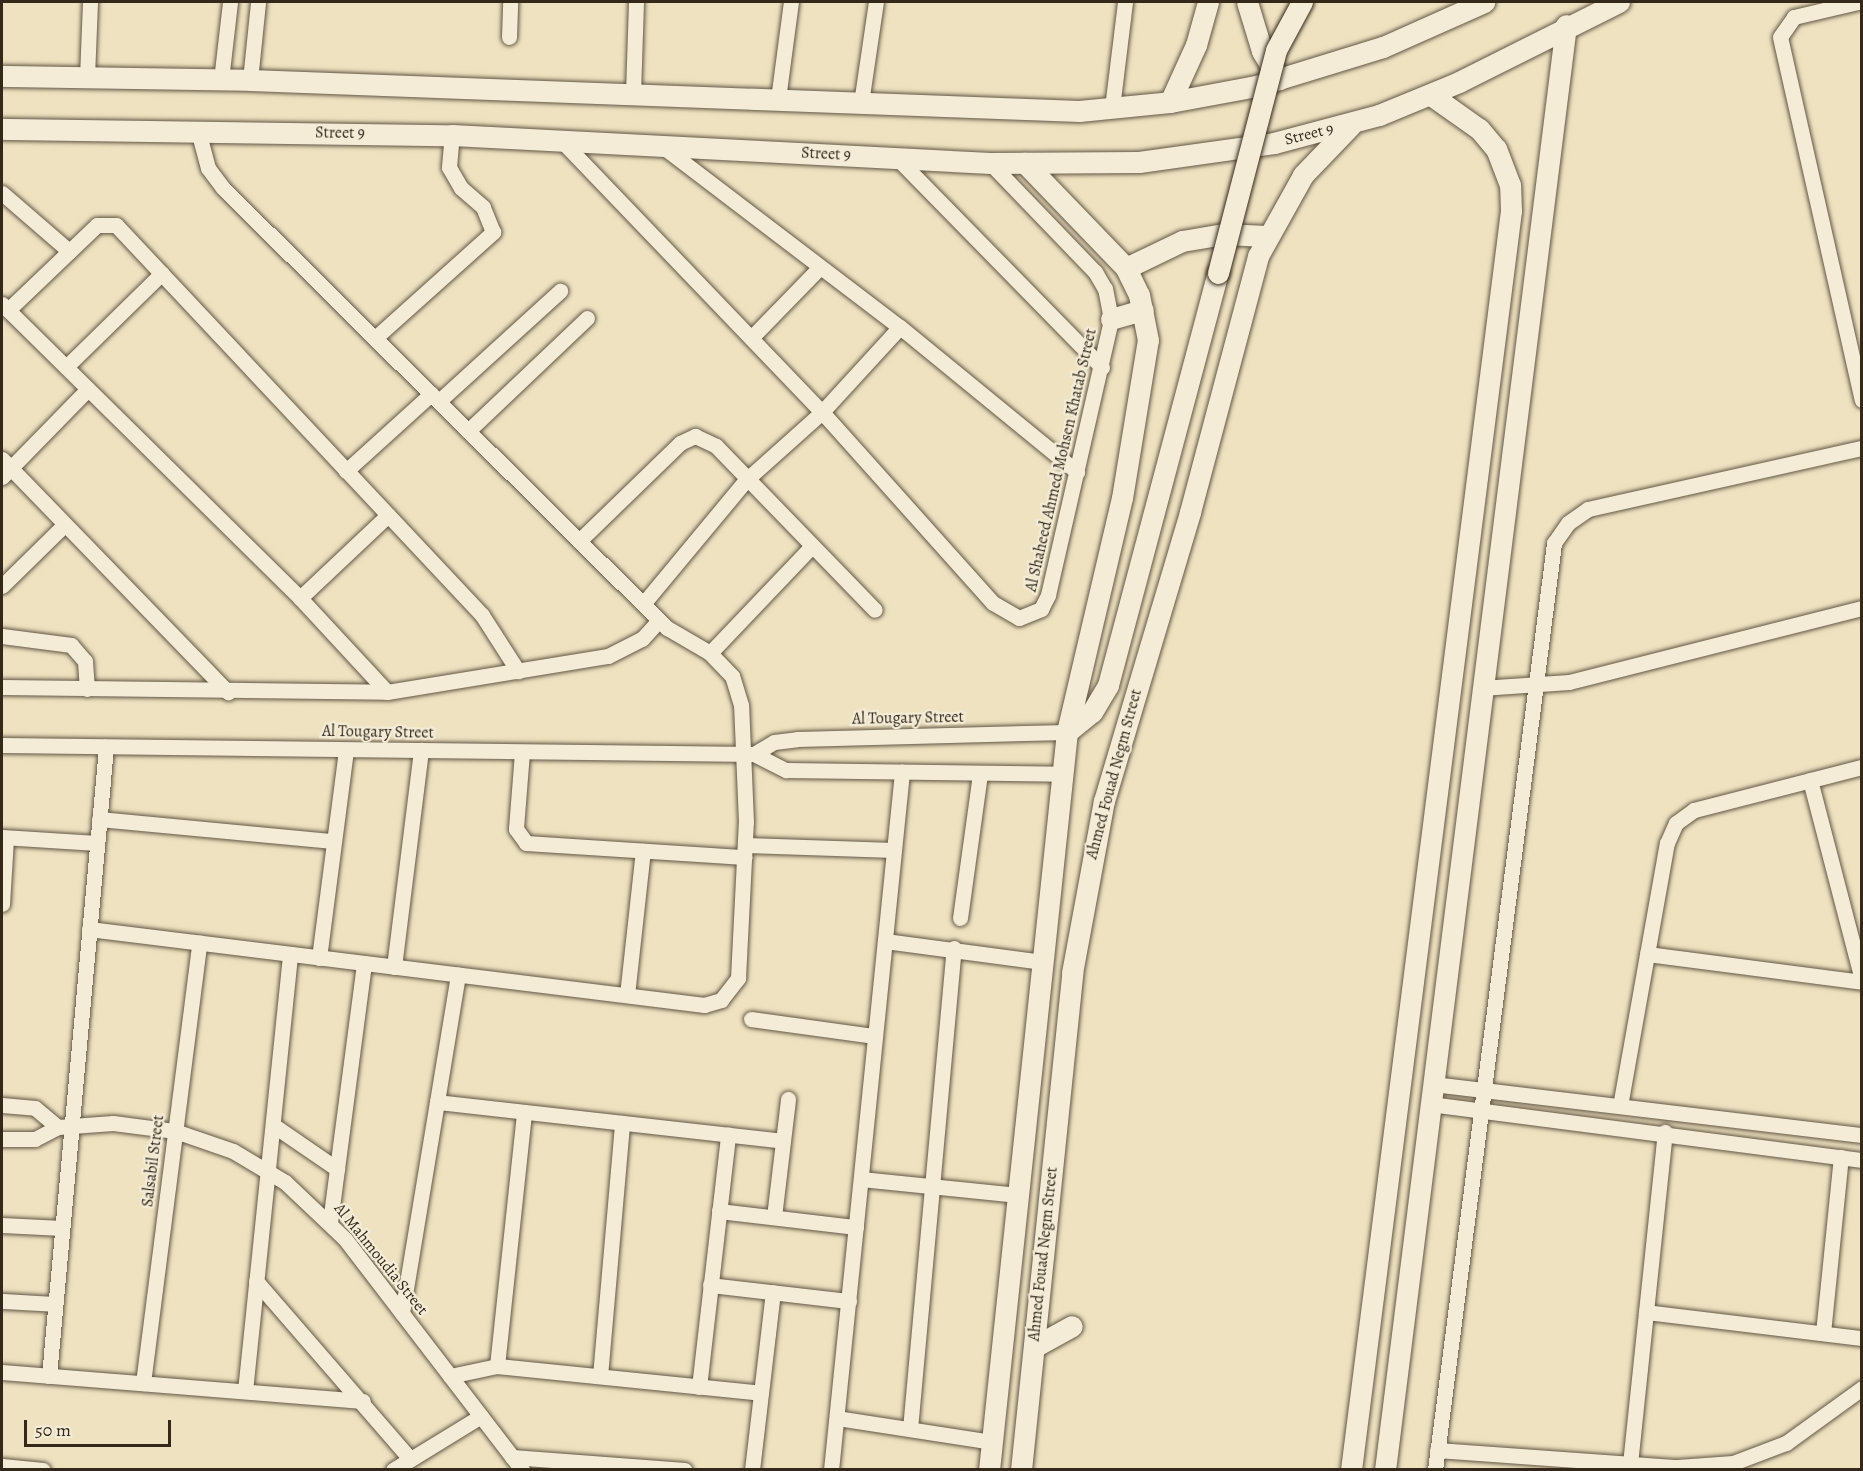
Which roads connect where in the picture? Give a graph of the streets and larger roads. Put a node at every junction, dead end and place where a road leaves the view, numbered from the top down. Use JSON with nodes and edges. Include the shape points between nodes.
{"nodes":[{"id":1,"x":90,"y":2,"type":"edge"},
{"id":2,"x":230,"y":2,"type":"edge"},
{"id":3,"x":258,"y":2,"type":"edge"},
{"id":4,"x":510,"y":2,"type":"edge"},
{"id":5,"x":636,"y":2,"type":"edge"},
{"id":6,"x":791,"y":2,"type":"edge"},
{"id":7,"x":876,"y":2,"type":"edge"},
{"id":8,"x":1125,"y":2,"type":"edge"},
{"id":9,"x":1208,"y":2,"type":"edge"},
{"id":10,"x":1247,"y":2,"type":"edge"},
{"id":11,"x":1302,"y":2,"type":"edge"},
{"id":12,"x":1484,"y":2,"type":"edge"},
{"id":13,"x":1619,"y":2,"type":"edge"},
{"id":14,"x":1858,"y":2,"type":"edge"},
{"id":15,"x":1566,"y":25,"type":"junction"},
{"id":16,"x":509,"y":37,"type":"dead end"},
{"id":17,"x":2,"y":76,"type":"edge"},
{"id":18,"x":87,"y":77,"type":"junction"},
{"id":19,"x":1280,"y":79,"type":"junction"},
{"id":20,"x":221,"y":80,"type":"junction"},
{"id":21,"x":250,"y":80,"type":"junction"},
{"id":22,"x":633,"y":93,"type":"junction"},
{"id":23,"x":1431,"y":95,"type":"junction"},
{"id":24,"x":778,"y":99,"type":"junction"},
{"id":25,"x":1170,"y":102,"type":"junction"},
{"id":26,"x":861,"y":103,"type":"junction"},
{"id":27,"x":1112,"y":108,"type":"junction"},
{"id":28,"x":1353,"y":123,"type":"junction"},
{"id":29,"x":2,"y":129,"type":"edge"},
{"id":30,"x":198,"y":131,"type":"junction"},
{"id":31,"x":452,"y":135,"type":"junction"},
{"id":32,"x":560,"y":139,"type":"junction"},
{"id":33,"x":661,"y":145,"type":"junction"},
{"id":34,"x":897,"y":158,"type":"junction"},
{"id":35,"x":990,"y":163,"type":"junction"},
{"id":36,"x":1025,"y":163,"type":"junction"},
{"id":37,"x":2,"y":193,"type":"edge"},
{"id":38,"x":1266,"y":236,"type":"junction"},
{"id":39,"x":69,"y":251,"type":"junction"},
{"id":40,"x":819,"y":268,"type":"junction"},
{"id":41,"x":1126,"y":268,"type":"junction"},
{"id":42,"x":162,"y":273,"type":"junction"},
{"id":43,"x":560,"y":291,"type":"dead end"},
{"id":44,"x":5,"y":307,"type":"edge"},
{"id":45,"x":1143,"y":310,"type":"junction"},
{"id":46,"x":1498,"y":314,"type":"junction"},
{"id":47,"x":587,"y":318,"type":"dead end"},
{"id":48,"x":1526,"y":318,"type":"junction"},
{"id":49,"x":1112,"y":319,"type":"junction"},
{"id":50,"x":900,"y":327,"type":"junction"},
{"id":51,"x":375,"y":338,"type":"junction"},
{"id":52,"x":751,"y":338,"type":"junction"},
{"id":53,"x":66,"y":367,"type":"junction"},
{"id":54,"x":1102,"y":367,"type":"junction"},
{"id":55,"x":88,"y":389,"type":"junction"},
{"id":56,"x":435,"y":398,"type":"junction"},
{"id":57,"x":1862,"y":400,"type":"edge"},
{"id":58,"x":822,"y":412,"type":"junction"},
{"id":59,"x":468,"y":431,"type":"junction"},
{"id":60,"x":1862,"y":448,"type":"edge"},
{"id":61,"x":4,"y":468,"type":"edge"},
{"id":62,"x":346,"y":471,"type":"junction"},
{"id":63,"x":1077,"y":472,"type":"junction"},
{"id":64,"x":746,"y":480,"type":"junction"},
{"id":65,"x":388,"y":515,"type":"junction"},
{"id":66,"x":65,"y":524,"type":"junction"},
{"id":67,"x":579,"y":541,"type":"junction"},
{"id":68,"x":812,"y":546,"type":"junction"},
{"id":69,"x":2,"y":586,"type":"edge"},
{"id":70,"x":300,"y":598,"type":"junction"},
{"id":71,"x":643,"y":604,"type":"junction"},
{"id":72,"x":1862,"y":608,"type":"edge"},
{"id":73,"x":874,"y":610,"type":"dead end"},
{"id":74,"x":659,"y":620,"type":"junction"},
{"id":75,"x":2,"y":636,"type":"edge"},
{"id":76,"x":710,"y":653,"type":"junction"},
{"id":77,"x":519,"y":671,"type":"junction"},
{"id":78,"x":2,"y":687,"type":"edge"},
{"id":79,"x":1535,"y":687,"type":"junction"},
{"id":80,"x":1481,"y":688,"type":"junction"},
{"id":81,"x":87,"y":689,"type":"junction"},
{"id":82,"x":228,"y":692,"type":"junction"},
{"id":83,"x":387,"y":692,"type":"junction"},
{"id":84,"x":1067,"y":732,"type":"junction"},
{"id":85,"x":2,"y":745,"type":"edge"},
{"id":86,"x":106,"y":747,"type":"junction"},
{"id":87,"x":346,"y":750,"type":"junction"},
{"id":88,"x":421,"y":750,"type":"junction"},
{"id":89,"x":522,"y":752,"type":"junction"},
{"id":90,"x":748,"y":754,"type":"junction"},
{"id":91,"x":1862,"y":767,"type":"edge"},
{"id":92,"x":902,"y":772,"type":"junction"},
{"id":93,"x":980,"y":773,"type":"junction"},
{"id":94,"x":1062,"y":774,"type":"junction"},
{"id":95,"x":1809,"y":780,"type":"junction"},
{"id":96,"x":99,"y":819,"type":"junction"},
{"id":97,"x":4,"y":838,"type":"edge"},
{"id":98,"x":333,"y":840,"type":"junction"},
{"id":99,"x":97,"y":843,"type":"junction"},
{"id":100,"x":894,"y":850,"type":"junction"},
{"id":101,"x":643,"y":851,"type":"junction"},
{"id":102,"x":745,"y":851,"type":"junction"},
{"id":103,"x":2,"y":904,"type":"edge"},
{"id":104,"x":960,"y":918,"type":"dead end"},
{"id":105,"x":89,"y":929,"type":"junction"},
{"id":106,"x":885,"y":941,"type":"junction"},
{"id":107,"x":199,"y":943,"type":"junction"},
{"id":108,"x":954,"y":948,"type":"junction"},
{"id":109,"x":290,"y":954,"type":"junction"},
{"id":110,"x":1647,"y":954,"type":"junction"},
{"id":111,"x":319,"y":958,"type":"junction"},
{"id":112,"x":1043,"y":962,"type":"junction"},
{"id":113,"x":364,"y":963,"type":"junction"},
{"id":114,"x":394,"y":967,"type":"junction"},
{"id":115,"x":458,"y":975,"type":"junction"},
{"id":116,"x":1862,"y":981,"type":"edge"},
{"id":117,"x":627,"y":995,"type":"junction"},
{"id":118,"x":751,"y":1019,"type":"dead end"},
{"id":119,"x":873,"y":1036,"type":"junction"},
{"id":120,"x":1482,"y":1089,"type":"junction"},
{"id":121,"x":1432,"y":1094,"type":"junction"},
{"id":122,"x":788,"y":1099,"type":"dead end"},
{"id":123,"x":436,"y":1102,"type":"junction"},
{"id":124,"x":2,"y":1105,"type":"edge"},
{"id":125,"x":1620,"y":1106,"type":"junction"},
{"id":126,"x":1480,"y":1110,"type":"junction"},
{"id":127,"x":524,"y":1112,"type":"junction"},
{"id":128,"x":622,"y":1123,"type":"junction"},
{"id":129,"x":273,"y":1125,"type":"junction"},
{"id":130,"x":65,"y":1126,"type":"junction"},
{"id":131,"x":1826,"y":1130,"type":"junction"},
{"id":132,"x":175,"y":1131,"type":"junction"},
{"id":133,"x":1665,"y":1132,"type":"junction"},
{"id":134,"x":728,"y":1135,"type":"junction"},
{"id":135,"x":1861,"y":1135,"type":"edge"},
{"id":136,"x":2,"y":1139,"type":"edge"},
{"id":137,"x":783,"y":1141,"type":"junction"},
{"id":138,"x":1822,"y":1155,"type":"junction"},
{"id":139,"x":1855,"y":1158,"type":"edge"},
{"id":140,"x":337,"y":1169,"type":"junction"},
{"id":141,"x":269,"y":1171,"type":"junction"},
{"id":142,"x":861,"y":1179,"type":"junction"},
{"id":143,"x":932,"y":1186,"type":"junction"},
{"id":144,"x":1018,"y":1195,"type":"junction"},
{"id":145,"x":718,"y":1211,"type":"junction"},
{"id":146,"x":774,"y":1217,"type":"junction"},
{"id":147,"x":330,"y":1222,"type":"junction"},
{"id":148,"x":2,"y":1225,"type":"edge"},
{"id":149,"x":856,"y":1227,"type":"junction"},
{"id":150,"x":62,"y":1228,"type":"junction"},
{"id":151,"x":256,"y":1281,"type":"junction"},
{"id":152,"x":710,"y":1285,"type":"junction"},
{"id":153,"x":772,"y":1292,"type":"junction"},
{"id":154,"x":2,"y":1301,"type":"edge"},
{"id":155,"x":849,"y":1301,"type":"junction"},
{"id":156,"x":55,"y":1304,"type":"junction"},
{"id":157,"x":1646,"y":1312,"type":"junction"},
{"id":158,"x":402,"y":1313,"type":"junction"},
{"id":159,"x":1072,"y":1326,"type":"dead end"},
{"id":160,"x":1823,"y":1333,"type":"junction"},
{"id":161,"x":1862,"y":1338,"type":"edge"},
{"id":162,"x":1034,"y":1347,"type":"junction"},
{"id":163,"x":497,"y":1366,"type":"junction"},
{"id":164,"x":2,"y":1372,"type":"edge"},
{"id":165,"x":49,"y":1376,"type":"junction"},
{"id":166,"x":450,"y":1376,"type":"junction"},
{"id":167,"x":600,"y":1376,"type":"junction"},
{"id":168,"x":143,"y":1383,"type":"junction"},
{"id":169,"x":699,"y":1387,"type":"junction"},
{"id":170,"x":1862,"y":1388,"type":"edge"},
{"id":171,"x":245,"y":1391,"type":"junction"},
{"id":172,"x":760,"y":1393,"type":"junction"},
{"id":173,"x":363,"y":1401,"type":"junction"},
{"id":174,"x":481,"y":1416,"type":"junction"},
{"id":175,"x":837,"y":1418,"type":"junction"},
{"id":176,"x":910,"y":1429,"type":"junction"},
{"id":177,"x":992,"y":1442,"type":"junction"},
{"id":178,"x":1437,"y":1450,"type":"junction"},
{"id":179,"x":410,"y":1459,"type":"junction"},
{"id":180,"x":517,"y":1463,"type":"edge"},
{"id":181,"x":1630,"y":1464,"type":"junction"},
{"id":182,"x":2,"y":1466,"type":"edge"},
{"id":183,"x":44,"y":1470,"type":"edge"},
{"id":184,"x":393,"y":1470,"type":"edge"},
{"id":185,"x":685,"y":1470,"type":"edge"},
{"id":186,"x":752,"y":1470,"type":"edge"},
{"id":187,"x":831,"y":1470,"type":"edge"},
{"id":188,"x":990,"y":1470,"type":"edge"},
{"id":189,"x":1021,"y":1470,"type":"edge"},
{"id":190,"x":1351,"y":1470,"type":"edge"},
{"id":191,"x":1385,"y":1470,"type":"edge"},
{"id":192,"x":1435,"y":1470,"type":"edge"}],
"edges":[{"from":1,"to":18,"type":"street"},
{"from":2,"to":20,"type":"street"},
{"from":3,"to":21,"type":"street"},
{"from":4,"to":16,"type":"street"},
{"from":5,"to":22,"type":"street"},
{"from":6,"to":24,"type":"street"},
{"from":7,"to":26,"type":"street"},
{"from":8,"to":27,"type":"street"},
{"from":9,"to":25,"type":"street","via":[[1196,45]]},
{"from":10,"to":19,"type":"street","via":[[1262,51]]},
{"from":11,"to":84,"type":"street","bridge":true,"via":[[1276,50],[1108,685],[1092,712]]},
{"from":12,"to":19,"type":"street","via":[[1383,47]]},
{"from":13,"to":15,"type":"street","name":"Street 9"},
{"from":14,"to":57,"type":"street","via":[[1794,18],[1784,25],[1780,37]]},
{"from":15,"to":23,"type":"street","name":"Street 9"},
{"from":15,"to":48,"type":"street"},
{"from":17,"to":18,"type":"street"},
{"from":18,"to":20,"type":"street"},
{"from":19,"to":25,"type":"street"},
{"from":20,"to":21,"type":"street"},
{"from":21,"to":22,"type":"street"},
{"from":22,"to":24,"type":"street"},
{"from":23,"to":28,"type":"street","name":"Street 9"},
{"from":23,"to":46,"type":"street","via":[[1484,133],[1507,172],[1511,211]]},
{"from":24,"to":26,"type":"street"},
{"from":25,"to":27,"type":"street"},
{"from":26,"to":27,"type":"street","via":[[1046,112]]},
{"from":28,"to":36,"type":"street","name":"Street 9","via":[[1184,158]]},
{"from":28,"to":38,"type":"street","name":"Ahmed Fouad Negm Street","via":[[1304,175]]},
{"from":29,"to":30,"type":"street","name":"Street 9"},
{"from":30,"to":31,"type":"street","name":"Street 9"},
{"from":30,"to":51,"type":"street","via":[[202,156],[215,178]]},
{"from":31,"to":32,"type":"street","name":"Street 9"},
{"from":31,"to":51,"type":"street","via":[[448,155],[453,177],[483,207],[493,232]]},
{"from":32,"to":33,"type":"street","name":"Street 9"},
{"from":32,"to":52,"type":"street"},
{"from":33,"to":34,"type":"street","name":"Street 9"},
{"from":33,"to":40,"type":"street"},
{"from":34,"to":35,"type":"street","name":"Street 9"},
{"from":34,"to":54,"type":"street"},
{"from":35,"to":36,"type":"street","name":"Street 9"},
{"from":35,"to":49,"type":"street","name":"Al Shaheed Ahmed Mohsen Khatab Street","via":[[1095,272],[1105,289]]},
{"from":36,"to":41,"type":"street","name":"Ahmed Fouad Negm Street"},
{"from":37,"to":39,"type":"street"},
{"from":38,"to":41,"type":"street","via":[[1192,239],[1162,248]]},
{"from":38,"to":162,"type":"street","name":"Ahmed Fouad Negm Street","via":[[1244,297],[1190,512],[1113,767],[1088,869],[1072,972]]},
{"from":39,"to":42,"type":"street","via":[[97,225],[111,222]]},
{"from":39,"to":44,"type":"street"},
{"from":40,"to":50,"type":"street"},
{"from":40,"to":52,"type":"street"},
{"from":41,"to":45,"type":"street","name":"Ahmed Fouad Negm Street"},
{"from":42,"to":53,"type":"street"},
{"from":42,"to":62,"type":"street"},
{"from":43,"to":56,"type":"street"},
{"from":44,"to":53,"type":"street"},
{"from":45,"to":49,"type":"street"},
{"from":45,"to":84,"type":"street","name":"Ahmed Fouad Negm Street","via":[[1147,356],[1135,435]]},
{"from":46,"to":48,"type":"street"},
{"from":46,"to":190,"type":"street"},
{"from":47,"to":59,"type":"street"},
{"from":48,"to":80,"type":"street"},
{"from":49,"to":54,"type":"street","name":"Al Shaheed Ahmed Mohsen Khatab Street"},
{"from":50,"to":58,"type":"street"},
{"from":50,"to":63,"type":"street"},
{"from":51,"to":56,"type":"street"},
{"from":52,"to":58,"type":"street"},
{"from":53,"to":55,"type":"street"},
{"from":54,"to":63,"type":"street","name":"Al Shaheed Ahmed Mohsen Khatab Street"},
{"from":55,"to":61,"type":"street"},
{"from":55,"to":70,"type":"street"},
{"from":56,"to":59,"type":"street"},
{"from":56,"to":62,"type":"street"},
{"from":58,"to":63,"type":"street","name":"Al Shaheed Ahmed Mohsen Khatab Street","via":[[993,603],[1019,618],[1035,614],[1046,603]]},
{"from":58,"to":64,"type":"street"},
{"from":59,"to":67,"type":"street"},
{"from":60,"to":79,"type":"street","via":[[1600,506],[1577,515],[1560,533],[1551,556]]},
{"from":61,"to":66,"type":"street"},
{"from":62,"to":65,"type":"street"},
{"from":64,"to":67,"type":"street","via":[[716,446],[695,436],[680,443]]},
{"from":64,"to":68,"type":"street"},
{"from":64,"to":71,"type":"street"},
{"from":65,"to":70,"type":"street"},
{"from":65,"to":77,"type":"street","via":[[491,625]]},
{"from":66,"to":69,"type":"street"},
{"from":66,"to":82,"type":"street"},
{"from":67,"to":71,"type":"street"},
{"from":68,"to":73,"type":"street"},
{"from":68,"to":76,"type":"street"},
{"from":70,"to":83,"type":"street"},
{"from":71,"to":74,"type":"street"},
{"from":72,"to":79,"type":"street"},
{"from":74,"to":76,"type":"street","via":[[682,640]]},
{"from":74,"to":77,"type":"street","via":[[636,642],[608,656]]},
{"from":75,"to":81,"type":"street","via":[[71,645],[85,661]]},
{"from":76,"to":90,"type":"street","via":[[737,685]]},
{"from":77,"to":83,"type":"street"},
{"from":78,"to":81,"type":"street"},
{"from":79,"to":80,"type":"street"},
{"from":79,"to":120,"type":"street"},
{"from":80,"to":121,"type":"street"},
{"from":81,"to":82,"type":"street"},
{"from":82,"to":83,"type":"street"},
{"from":84,"to":90,"type":"street","name":"Al Tougary Street","via":[[786,739]]},
{"from":84,"to":94,"type":"street","name":"Ahmed Fouad Negm Street"},
{"from":85,"to":86,"type":"street","name":"Al Tougary Street"},
{"from":86,"to":87,"type":"street","name":"Al Tougary Street"},
{"from":86,"to":96,"type":"street"},
{"from":87,"to":88,"type":"street","name":"Al Tougary Street"},
{"from":87,"to":98,"type":"street"},
{"from":88,"to":89,"type":"street","name":"Al Tougary Street"},
{"from":88,"to":114,"type":"street"},
{"from":89,"to":90,"type":"street","name":"Al Tougary Street"},
{"from":89,"to":101,"type":"street","via":[[516,828],[521,839],[531,845]]},
{"from":90,"to":92,"type":"street","name":"Al Tougary Street","via":[[786,770]]},
{"from":90,"to":102,"type":"street"},
{"from":91,"to":95,"type":"street"},
{"from":92,"to":93,"type":"street","name":"Al Tougary Street"},
{"from":92,"to":100,"type":"street"},
{"from":93,"to":94,"type":"street","name":"Al Tougary Street"},
{"from":93,"to":104,"type":"street"},
{"from":94,"to":112,"type":"street","name":"Ahmed Fouad Negm Street"},
{"from":95,"to":110,"type":"street","via":[[1694,810],[1676,823],[1667,843]]},
{"from":95,"to":116,"type":"street"},
{"from":96,"to":98,"type":"street"},
{"from":96,"to":99,"type":"street"},
{"from":97,"to":99,"type":"street"},
{"from":97,"to":103,"type":"street"},
{"from":98,"to":111,"type":"street"},
{"from":99,"to":105,"type":"street"},
{"from":100,"to":102,"type":"street"},
{"from":100,"to":106,"type":"street"},
{"from":101,"to":102,"type":"street"},
{"from":101,"to":117,"type":"street"},
{"from":102,"to":117,"type":"street","via":[[739,969],[729,994],[704,1005]]},
{"from":105,"to":107,"type":"street"},
{"from":105,"to":130,"type":"street"},
{"from":106,"to":108,"type":"street"},
{"from":106,"to":119,"type":"street"},
{"from":107,"to":109,"type":"street"},
{"from":107,"to":132,"type":"street","name":"Salsabil Street"},
{"from":108,"to":112,"type":"street"},
{"from":108,"to":143,"type":"street"},
{"from":109,"to":111,"type":"street"},
{"from":109,"to":129,"type":"street"},
{"from":110,"to":116,"type":"street"},
{"from":110,"to":125,"type":"street"},
{"from":111,"to":113,"type":"street"},
{"from":112,"to":144,"type":"street","name":"Ahmed Fouad Negm Street"},
{"from":113,"to":114,"type":"street"},
{"from":113,"to":140,"type":"street"},
{"from":114,"to":115,"type":"street"},
{"from":115,"to":117,"type":"street"},
{"from":115,"to":123,"type":"street"},
{"from":118,"to":119,"type":"street"},
{"from":119,"to":142,"type":"street"},
{"from":120,"to":121,"type":"street"},
{"from":120,"to":125,"type":"street"},
{"from":120,"to":126,"type":"street"},
{"from":121,"to":126,"type":"street"},
{"from":121,"to":191,"type":"street"},
{"from":122,"to":137,"type":"street"},
{"from":123,"to":127,"type":"street"},
{"from":123,"to":158,"type":"street"},
{"from":124,"to":130,"type":"street","via":[[35,1108]]},
{"from":125,"to":131,"type":"street"},
{"from":126,"to":133,"type":"street"},
{"from":126,"to":178,"type":"street"},
{"from":127,"to":128,"type":"street"},
{"from":127,"to":163,"type":"street"},
{"from":128,"to":134,"type":"street"},
{"from":128,"to":167,"type":"street"},
{"from":129,"to":140,"type":"street"},
{"from":129,"to":141,"type":"street"},
{"from":130,"to":132,"type":"street","name":"Al Mahmoudia Street","via":[[113,1123]]},
{"from":130,"to":136,"type":"street","via":[[35,1139]]},
{"from":130,"to":150,"type":"street"},
{"from":131,"to":135,"type":"street"},
{"from":131,"to":138,"type":"street","via":[[1821,1139]]},
{"from":132,"to":141,"type":"street","name":"Al Mahmoudia Street","via":[[233,1151]]},
{"from":132,"to":168,"type":"street","name":"Salsabil Street"},
{"from":133,"to":138,"type":"street"},
{"from":133,"to":157,"type":"street"},
{"from":134,"to":137,"type":"street"},
{"from":134,"to":145,"type":"street"},
{"from":137,"to":146,"type":"street"},
{"from":138,"to":139,"type":"street"},
{"from":139,"to":160,"type":"street"},
{"from":140,"to":147,"type":"street"},
{"from":141,"to":147,"type":"street","name":"Al Mahmoudia Street"},
{"from":141,"to":151,"type":"street"},
{"from":142,"to":143,"type":"street"},
{"from":142,"to":149,"type":"street"},
{"from":143,"to":144,"type":"street"},
{"from":143,"to":176,"type":"street"},
{"from":144,"to":177,"type":"street","name":"Ahmed Fouad Negm Street"},
{"from":145,"to":146,"type":"street"},
{"from":145,"to":152,"type":"street"},
{"from":146,"to":149,"type":"street"},
{"from":147,"to":158,"type":"street","name":"Al Mahmoudia Street"},
{"from":148,"to":150,"type":"street"},
{"from":149,"to":155,"type":"street"},
{"from":150,"to":156,"type":"street"},
{"from":151,"to":171,"type":"street"},
{"from":151,"to":173,"type":"street"},
{"from":152,"to":153,"type":"street"},
{"from":152,"to":169,"type":"street"},
{"from":153,"to":155,"type":"street"},
{"from":153,"to":172,"type":"street"},
{"from":154,"to":156,"type":"street"},
{"from":155,"to":175,"type":"street"},
{"from":156,"to":165,"type":"street"},
{"from":157,"to":160,"type":"street"},
{"from":157,"to":181,"type":"street"},
{"from":158,"to":166,"type":"street","name":"Al Mahmoudia Street"},
{"from":159,"to":162,"type":"street"},
{"from":160,"to":161,"type":"street"},
{"from":162,"to":189,"type":"street","name":"Ahmed Fouad Negm Street"},
{"from":163,"to":166,"type":"street"},
{"from":163,"to":167,"type":"street"},
{"from":164,"to":165,"type":"street"},
{"from":165,"to":168,"type":"street"},
{"from":166,"to":174,"type":"street","name":"Al Mahmoudia Street"},
{"from":167,"to":169,"type":"street"},
{"from":168,"to":171,"type":"street"},
{"from":169,"to":172,"type":"street"},
{"from":170,"to":181,"type":"street","via":[[1810,1428],[1760,1455],[1705,1467]]},
{"from":171,"to":173,"type":"street"},
{"from":172,"to":186,"type":"street"},
{"from":173,"to":179,"type":"street"},
{"from":174,"to":179,"type":"street"},
{"from":174,"to":180,"type":"street","name":"Al Mahmoudia Street"},
{"from":175,"to":176,"type":"street"},
{"from":175,"to":187,"type":"street"},
{"from":176,"to":177,"type":"street"},
{"from":177,"to":188,"type":"street","name":"Ahmed Fouad Negm Street"},
{"from":178,"to":181,"type":"street"},
{"from":178,"to":192,"type":"street"},
{"from":179,"to":184,"type":"street"},
{"from":180,"to":185,"type":"street"},
{"from":182,"to":183,"type":"street"}]}
